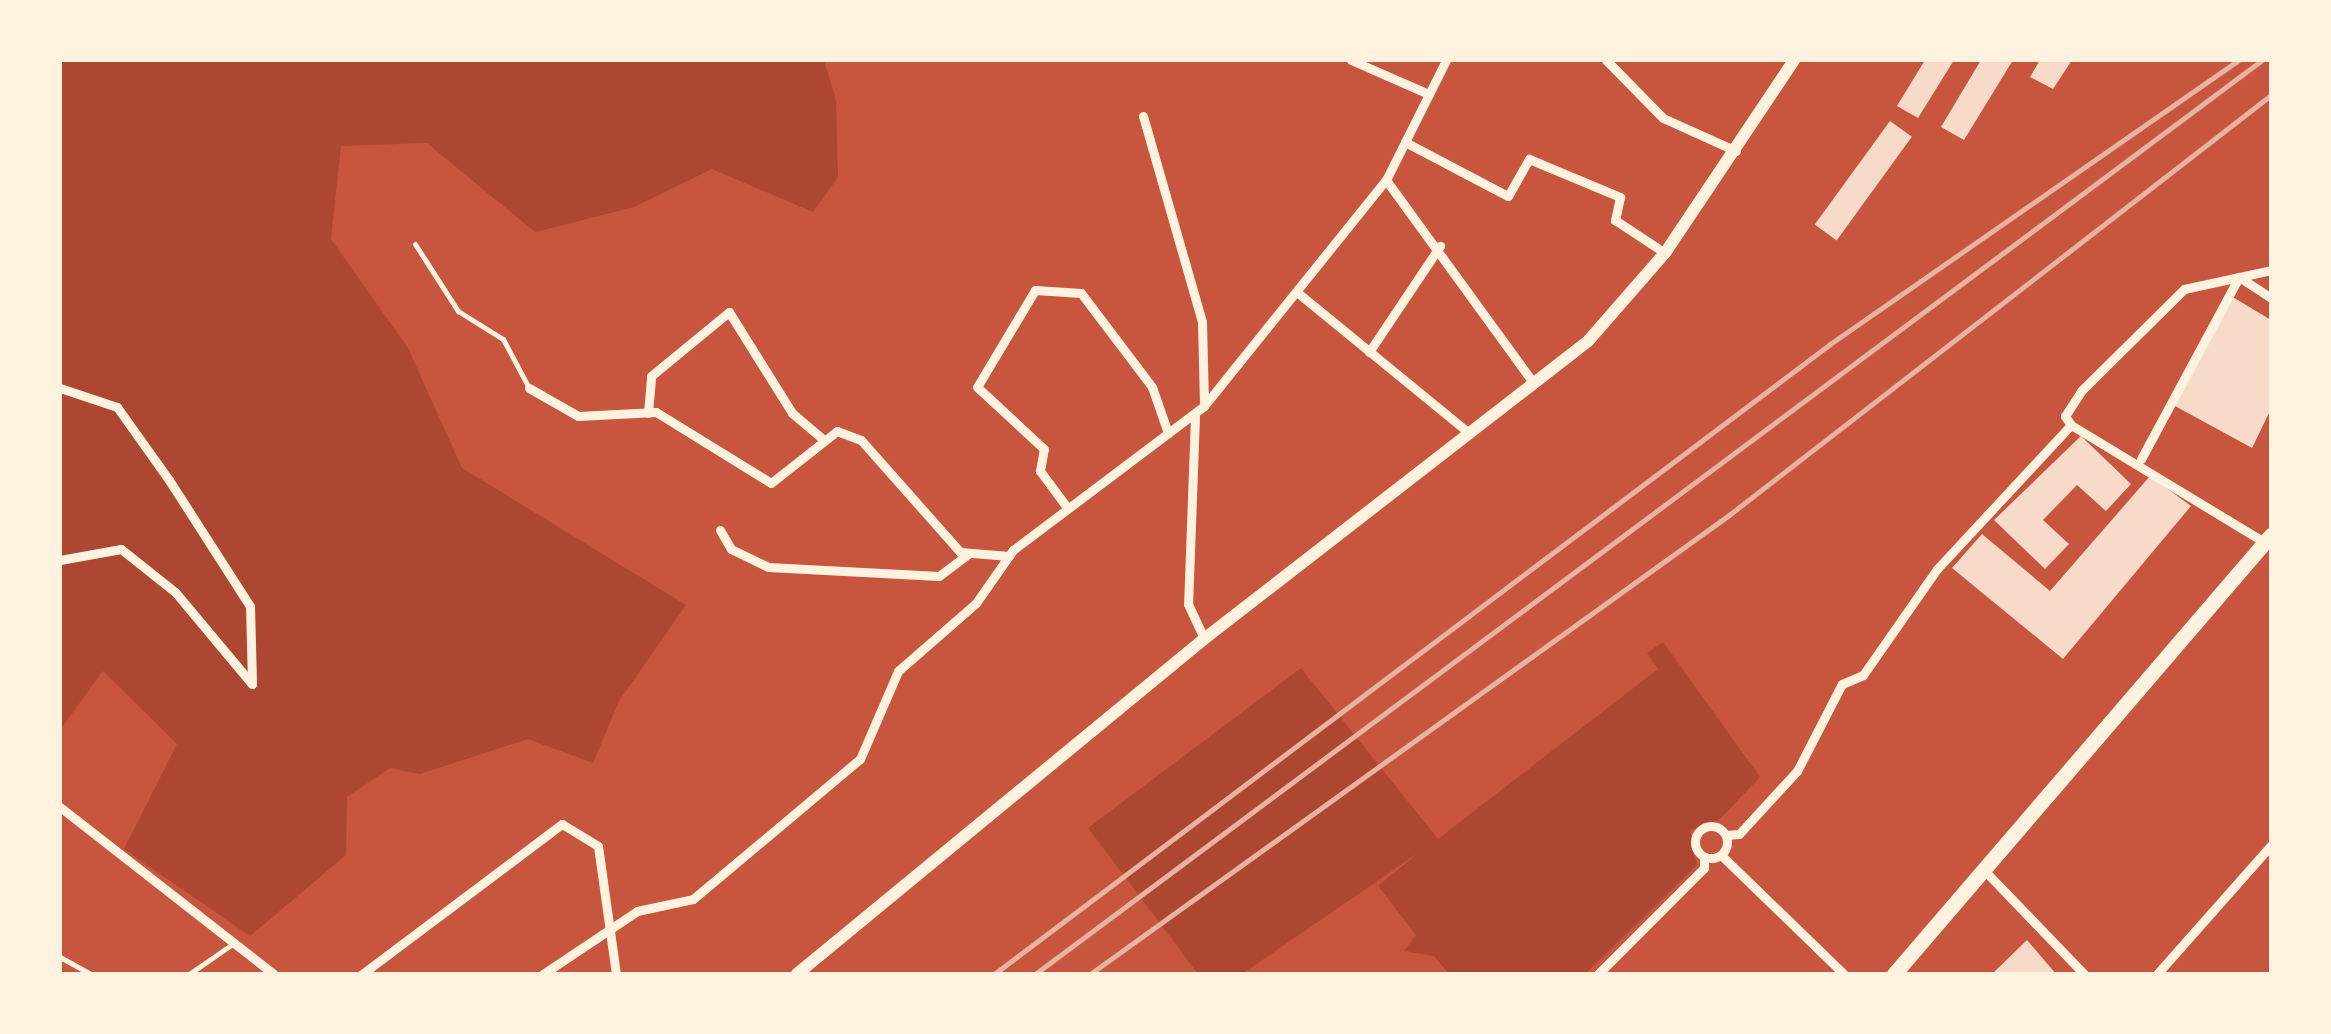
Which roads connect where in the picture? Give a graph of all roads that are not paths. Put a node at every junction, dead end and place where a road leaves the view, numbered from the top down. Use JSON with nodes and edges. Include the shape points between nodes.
{"nodes":[{"id":1,"x":1351,"y":60,"type":"edge"},
{"id":2,"x":1446,"y":60,"type":"edge"},
{"id":3,"x":1606,"y":60,"type":"edge"},
{"id":4,"x":1621,"y":60,"type":"edge"},
{"id":5,"x":1794,"y":60,"type":"edge"},
{"id":6,"x":1614,"y":72,"type":"junction"},
{"id":7,"x":1429,"y":94,"type":"junction"},
{"id":8,"x":1143,"y":116,"type":"dead end"},
{"id":9,"x":1406,"y":142,"type":"junction"},
{"id":10,"x":1738,"y":153,"type":"junction"},
{"id":11,"x":1386,"y":180,"type":"junction"},
{"id":12,"x":415,"y":244,"type":"dead end"},
{"id":13,"x":1440,"y":246,"type":"junction"},
{"id":14,"x":1665,"y":253,"type":"junction"},
{"id":15,"x":2271,"y":270,"type":"edge"},
{"id":16,"x":2239,"y":276,"type":"junction"},
{"id":17,"x":1298,"y":293,"type":"junction"},
{"id":18,"x":2271,"y":298,"type":"edge"},
{"id":19,"x":1368,"y":352,"type":"junction"},
{"id":20,"x":1536,"y":386,"type":"junction"},
{"id":21,"x":60,"y":388,"type":"edge"},
{"id":22,"x":529,"y":388,"type":"joint"},
{"id":23,"x":1204,"y":406,"type":"junction"},
{"id":24,"x":648,"y":413,"type":"junction"},
{"id":25,"x":1195,"y":416,"type":"junction"},
{"id":26,"x":2072,"y":426,"type":"junction"},
{"id":27,"x":1168,"y":434,"type":"junction"},
{"id":28,"x":1474,"y":437,"type":"junction"},
{"id":29,"x":824,"y":440,"type":"junction"},
{"id":30,"x":2141,"y":459,"type":"junction"},
{"id":31,"x":1066,"y":506,"type":"junction"},
{"id":32,"x":720,"y":530,"type":"dead end"},
{"id":33,"x":2268,"y":539,"type":"edge"},
{"id":34,"x":969,"y":552,"type":"junction"},
{"id":35,"x":1009,"y":556,"type":"junction"},
{"id":36,"x":60,"y":560,"type":"edge"},
{"id":37,"x":1204,"y":639,"type":"junction"},
{"id":38,"x":60,"y":807,"type":"edge"},
{"id":39,"x":1726,"y":835,"type":"junction"},
{"id":40,"x":2271,"y":845,"type":"edge"},
{"id":41,"x":1722,"y":856,"type":"junction"},
{"id":42,"x":1704,"y":857,"type":"junction"},
{"id":43,"x":1982,"y":868,"type":"junction"},
{"id":44,"x":607,"y":927,"type":"junction"},
{"id":45,"x":234,"y":943,"type":"junction"},
{"id":46,"x":60,"y":956,"type":"edge"},
{"id":47,"x":91,"y":974,"type":"edge"},
{"id":48,"x":189,"y":974,"type":"edge"},
{"id":49,"x":274,"y":974,"type":"edge"},
{"id":50,"x":362,"y":974,"type":"edge"},
{"id":51,"x":542,"y":974,"type":"edge"},
{"id":52,"x":616,"y":974,"type":"edge"},
{"id":53,"x":797,"y":974,"type":"edge"},
{"id":54,"x":1598,"y":974,"type":"edge"},
{"id":55,"x":1844,"y":974,"type":"edge"},
{"id":56,"x":1894,"y":974,"type":"edge"},
{"id":57,"x":2084,"y":974,"type":"edge"},
{"id":58,"x":2157,"y":974,"type":"edge"}],
"edges":[{"from":1,"to":7,"type":"street"},
{"from":2,"to":7,"type":"street"},
{"from":3,"to":6,"type":"street"},
{"from":4,"to":6,"type":"street"},
{"from":5,"to":10,"type":"main road"},
{"from":6,"to":10,"type":"street","via":[[1662,118]]},
{"from":7,"to":9,"type":"street"},
{"from":8,"to":23,"type":"street","via":[[1202,322]]},
{"from":9,"to":11,"type":"street"},
{"from":9,"to":14,"type":"street","via":[[1508,196],[1528,159],[1620,197],[1615,220]]},
{"from":10,"to":14,"type":"main road"},
{"from":11,"to":13,"type":"street"},
{"from":11,"to":17,"type":"street"},
{"from":12,"to":22,"type":"lane","via":[[458,311],[503,339]]},
{"from":13,"to":19,"type":"street"},
{"from":13,"to":20,"type":"street"},
{"from":14,"to":20,"type":"main road"},
{"from":15,"to":16,"type":"street"},
{"from":16,"to":18,"type":"street"},
{"from":16,"to":26,"type":"street","via":[[2184,289],[2081,391],[2065,416]]},
{"from":16,"to":30,"type":"street"},
{"from":17,"to":19,"type":"street"},
{"from":17,"to":23,"type":"street"},
{"from":19,"to":28,"type":"street"},
{"from":20,"to":28,"type":"main road"},
{"from":21,"to":36,"type":"street","via":[[117,408],[170,480],[250,606],[252,684],[175,592],[120,549]]},
{"from":22,"to":24,"type":"street","via":[[578,416]]},
{"from":23,"to":25,"type":"street"},
{"from":24,"to":29,"type":"street","via":[[771,482]]},
{"from":24,"to":29,"type":"street","via":[[650,376],[729,312],[792,413]]},
{"from":25,"to":27,"type":"street"},
{"from":25,"to":37,"type":"street","via":[[1188,604]]},
{"from":26,"to":30,"type":"street"},
{"from":26,"to":39,"type":"street","via":[[1937,569],[1863,675],[1842,684],[1798,771],[1738,834]]},
{"from":27,"to":31,"type":"street"},
{"from":27,"to":31,"type":"street","via":[[1152,386],[1081,293],[1035,290],[977,387],[1044,449],[1040,471]]},
{"from":28,"to":37,"type":"main road"},
{"from":29,"to":34,"type":"street","via":[[836,431],[861,440]]},
{"from":30,"to":33,"type":"street"},
{"from":31,"to":35,"type":"street"},
{"from":32,"to":34,"type":"street","via":[[732,550],[768,567],[938,576]]},
{"from":33,"to":43,"type":"main road"},
{"from":34,"to":35,"type":"street"},
{"from":35,"to":44,"type":"street","via":[[976,603],[898,672],[860,759],[693,900]]},
{"from":37,"to":53,"type":"main road"},
{"from":38,"to":45,"type":"street"},
{"from":39,"to":41,"type":"street"},
{"from":39,"to":42,"type":"street","via":[[1712,826],[1697,834]]},
{"from":40,"to":58,"type":"street"},
{"from":41,"to":42,"type":"street"},
{"from":41,"to":55,"type":"street"},
{"from":42,"to":54,"type":"street","via":[[1704,868]]},
{"from":43,"to":56,"type":"main road"},
{"from":43,"to":57,"type":"street"},
{"from":44,"to":50,"type":"street","via":[[598,846],[562,824]]},
{"from":44,"to":51,"type":"street"},
{"from":44,"to":52,"type":"street"},
{"from":45,"to":48,"type":"lane"},
{"from":45,"to":49,"type":"street"},
{"from":46,"to":47,"type":"lane"}]}
